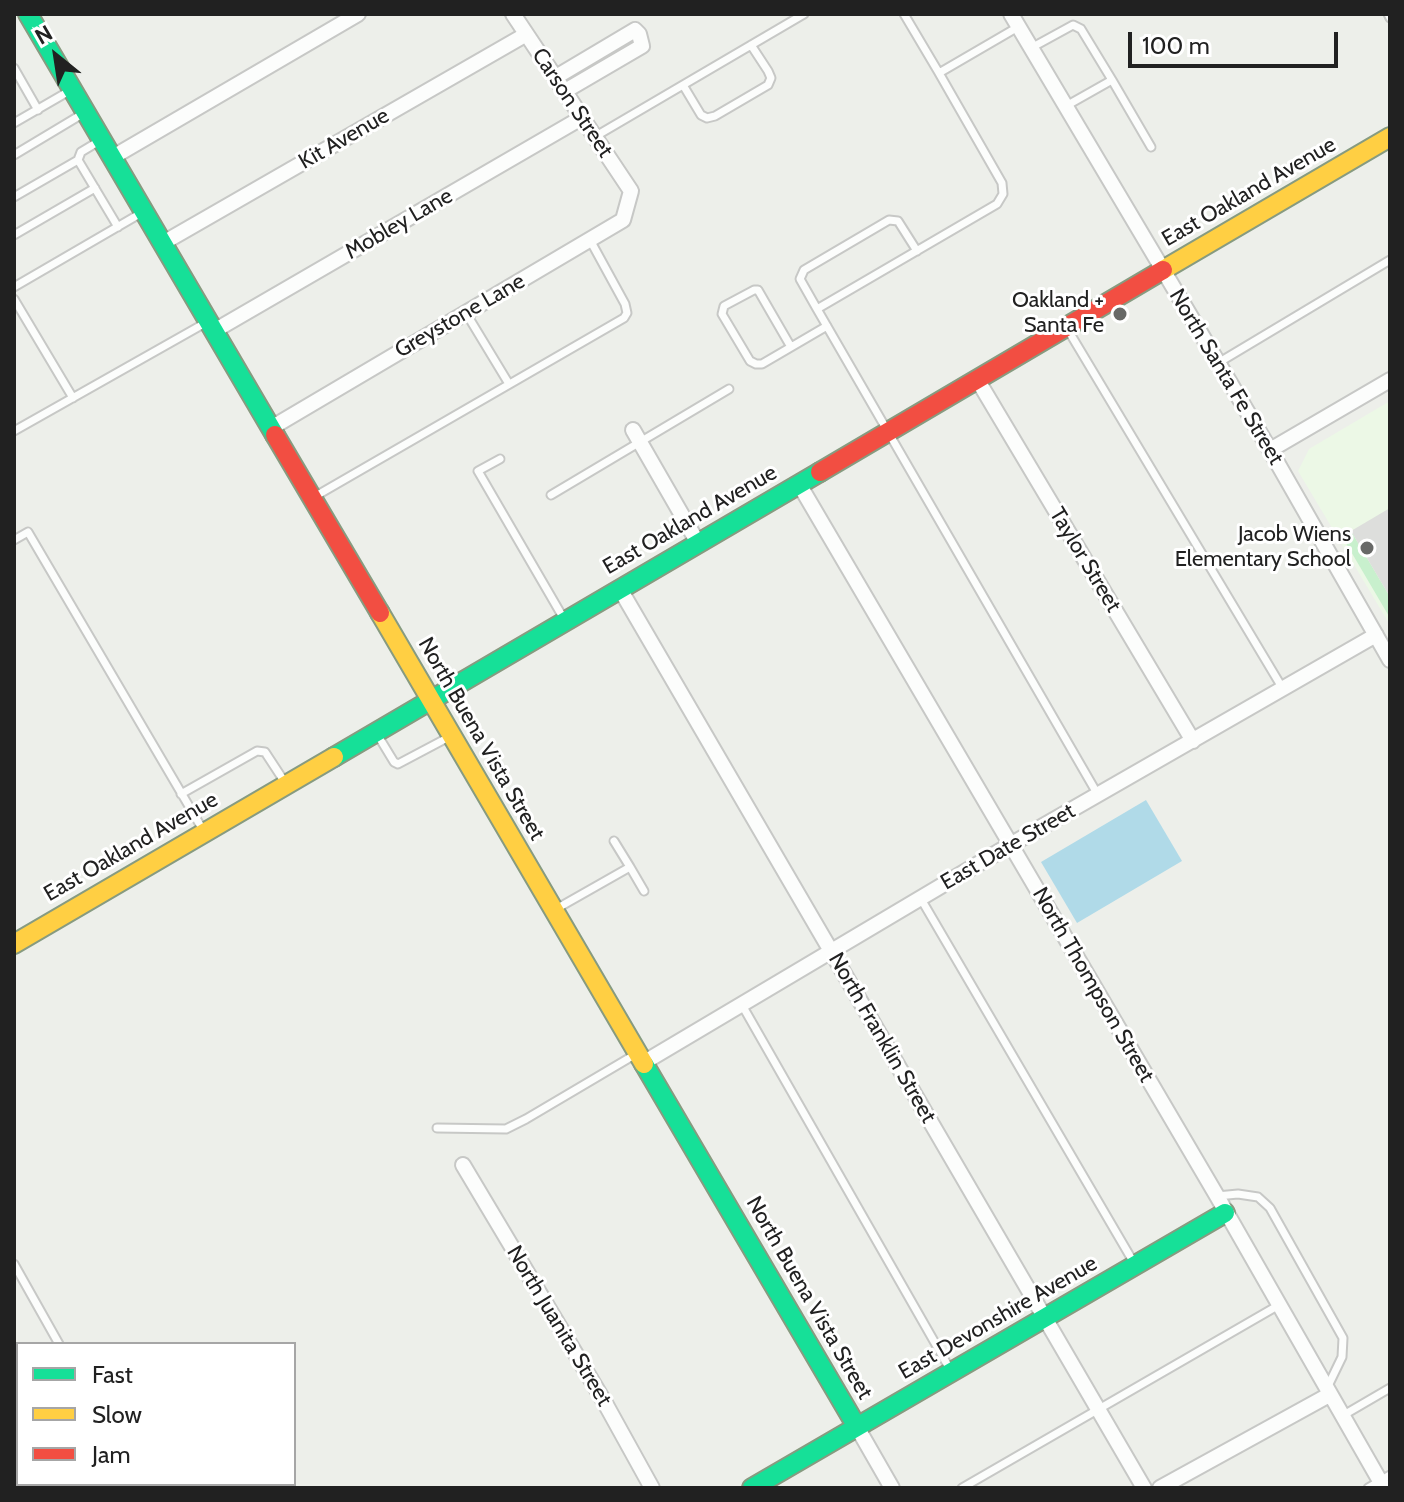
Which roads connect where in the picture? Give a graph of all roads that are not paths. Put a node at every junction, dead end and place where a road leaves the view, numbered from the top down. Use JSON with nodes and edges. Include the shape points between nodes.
{"nodes":[{"id":1,"x":28,"y":14,"type":"edge"},
{"id":2,"x":358,"y":14,"type":"edge"},
{"id":3,"x":513,"y":14,"type":"edge"},
{"id":4,"x":804,"y":14,"type":"edge"},
{"id":5,"x":904,"y":14,"type":"edge"},
{"id":6,"x":1015,"y":20,"type":"edge"},
{"id":7,"x":525,"y":35,"type":"junction"},
{"id":8,"x":751,"y":45,"type":"junction"},
{"id":9,"x":1031,"y":48,"type":"junction"},
{"id":10,"x":14,"y":68,"type":"edge"},
{"id":11,"x":939,"y":73,"type":"junction"},
{"id":12,"x":556,"y":77,"type":"junction"},
{"id":13,"x":1112,"y":80,"type":"junction"},
{"id":14,"x":683,"y":85,"type":"junction"},
{"id":15,"x":73,"y":89,"type":"junction"},
{"id":16,"x":565,"y":91,"type":"junction"},
{"id":17,"x":1066,"y":106,"type":"junction"},
{"id":18,"x":38,"y":110,"type":"junction"},
{"id":19,"x":86,"y":112,"type":"junction"},
{"id":20,"x":583,"y":117,"type":"junction"},
{"id":21,"x":14,"y":123,"type":"edge"},
{"id":22,"x":596,"y":136,"type":"junction"},
{"id":23,"x":1390,"y":137,"type":"edge"},
{"id":24,"x":102,"y":139,"type":"junction"},
{"id":25,"x":1151,"y":147,"type":"dead end"},
{"id":26,"x":14,"y":155,"type":"edge"},
{"id":27,"x":113,"y":157,"type":"junction"},
{"id":28,"x":78,"y":160,"type":"junction"},
{"id":29,"x":95,"y":188,"type":"junction"},
{"id":30,"x":631,"y":191,"type":"joint"},
{"id":31,"x":14,"y":197,"type":"edge"},
{"id":32,"x":145,"y":212,"type":"junction"},
{"id":33,"x":118,"y":227,"type":"junction"},
{"id":34,"x":14,"y":235,"type":"edge"},
{"id":35,"x":590,"y":240,"type":"junction"},
{"id":36,"x":163,"y":243,"type":"junction"},
{"id":37,"x":917,"y":251,"type":"junction"},
{"id":38,"x":1390,"y":260,"type":"edge"},
{"id":39,"x":1163,"y":270,"type":"junction"},
{"id":40,"x":14,"y":287,"type":"edge"},
{"id":41,"x":14,"y":299,"type":"edge"},
{"id":42,"x":817,"y":309,"type":"junction"},
{"id":43,"x":466,"y":313,"type":"junction"},
{"id":44,"x":212,"y":326,"type":"junction"},
{"id":45,"x":827,"y":326,"type":"junction"},
{"id":46,"x":1066,"y":327,"type":"junction"},
{"id":47,"x":791,"y":347,"type":"junction"},
{"id":48,"x":1218,"y":363,"type":"junction"},
{"id":49,"x":977,"y":379,"type":"junction"},
{"id":50,"x":1390,"y":380,"type":"edge"},
{"id":51,"x":509,"y":384,"type":"junction"},
{"id":52,"x":729,"y":389,"type":"dead end"},
{"id":53,"x":73,"y":398,"type":"junction"},
{"id":54,"x":271,"y":428,"type":"junction"},
{"id":55,"x":14,"y":431,"type":"edge"},
{"id":56,"x":888,"y":432,"type":"junction"},
{"id":57,"x":636,"y":436,"type":"junction"},
{"id":58,"x":1270,"y":450,"type":"junction"},
{"id":59,"x":500,"y":459,"type":"dead end"},
{"id":60,"x":799,"y":484,"type":"junction"},
{"id":61,"x":551,"y":495,"type":"dead end"},
{"id":62,"x":313,"y":498,"type":"junction"},
{"id":63,"x":14,"y":540,"type":"edge"},
{"id":64,"x":698,"y":543,"type":"junction"},
{"id":65,"x":620,"y":589,"type":"junction"},
{"id":66,"x":565,"y":621,"type":"junction"},
{"id":67,"x":1376,"y":635,"type":"junction"},
{"id":68,"x":1390,"y":660,"type":"edge"},
{"id":69,"x":1283,"y":689,"type":"junction"},
{"id":70,"x":431,"y":700,"type":"junction"},
{"id":71,"x":376,"y":732,"type":"junction"},
{"id":72,"x":452,"y":736,"type":"junction"},
{"id":73,"x":1193,"y":741,"type":"junction"},
{"id":74,"x":286,"y":784,"type":"junction"},
{"id":75,"x":181,"y":794,"type":"junction"},
{"id":76,"x":1098,"y":795,"type":"junction"},
{"id":77,"x":204,"y":832,"type":"junction"},
{"id":78,"x":614,"y":841,"type":"dead end"},
{"id":79,"x":1010,"y":845,"type":"junction"},
{"id":80,"x":630,"y":867,"type":"junction"},
{"id":81,"x":644,"y":891,"type":"dead end"},
{"id":82,"x":921,"y":899,"type":"junction"},
{"id":83,"x":554,"y":910,"type":"junction"},
{"id":84,"x":14,"y":944,"type":"edge"},
{"id":85,"x":832,"y":953,"type":"junction"},
{"id":86,"x":742,"y":1005,"type":"junction"},
{"id":87,"x":640,"y":1058,"type":"junction"},
{"id":88,"x":437,"y":1128,"type":"dead end"},
{"id":89,"x":463,"y":1165,"type":"dead end"},
{"id":90,"x":1221,"y":1205,"type":"junction"},
{"id":91,"x":14,"y":1264,"type":"edge"},
{"id":92,"x":1135,"y":1265,"type":"junction"},
{"id":93,"x":1279,"y":1305,"type":"junction"},
{"id":94,"x":1046,"y":1317,"type":"junction"},
{"id":95,"x":58,"y":1342,"type":"edge"},
{"id":96,"x":952,"y":1372,"type":"junction"},
{"id":97,"x":1390,"y":1388,"type":"edge"},
{"id":98,"x":1328,"y":1392,"type":"junction"},
{"id":99,"x":1098,"y":1409,"type":"junction"},
{"id":100,"x":1342,"y":1416,"type":"junction"},
{"id":101,"x":857,"y":1427,"type":"junction"},
{"id":102,"x":1380,"y":1483,"type":"edge"},
{"id":103,"x":652,"y":1488,"type":"edge"},
{"id":104,"x":752,"y":1488,"type":"edge"},
{"id":105,"x":892,"y":1488,"type":"edge"},
{"id":106,"x":962,"y":1488,"type":"edge"},
{"id":107,"x":1144,"y":1488,"type":"edge"},
{"id":108,"x":1160,"y":1488,"type":"edge"}],
"edges":[{"from":1,"to":15,"type":"street","name":"North Buena Vista Street"},
{"from":2,"to":27,"type":"street"},
{"from":3,"to":7,"type":"street","name":"Carson Street"},
{"from":4,"to":8,"type":"lane"},
{"from":5,"to":11,"type":"lane"},
{"from":6,"to":9,"type":"street","name":"North Santa Fe Street"},
{"from":6,"to":11,"type":"lane"},
{"from":7,"to":12,"type":"street","name":"Carson Street"},
{"from":7,"to":36,"type":"street","name":"Kit Avenue"},
{"from":8,"to":14,"type":"lane"},
{"from":8,"to":14,"type":"lane","via":[[771,78],[768,85],[707,118]]},
{"from":9,"to":13,"type":"lane","via":[[1073,25],[1081,29]]},
{"from":9,"to":17,"type":"street","name":"North Santa Fe Street"},
{"from":10,"to":18,"type":"lane"},
{"from":11,"to":37,"type":"lane","via":[[1002,183],[1003,194],[997,204]]},
{"from":12,"to":16,"type":"street","name":"Carson Street"},
{"from":12,"to":16,"type":"street","via":[[635,30],[639,34],[642,46]]},
{"from":13,"to":17,"type":"lane"},
{"from":13,"to":25,"type":"lane"},
{"from":14,"to":22,"type":"lane"},
{"from":15,"to":18,"type":"lane"},
{"from":15,"to":19,"type":"street","name":"North Buena Vista Street"},
{"from":16,"to":20,"type":"street","name":"Carson Street"},
{"from":17,"to":39,"type":"street","name":"North Santa Fe Street"},
{"from":18,"to":21,"type":"lane"},
{"from":19,"to":24,"type":"street","name":"North Buena Vista Street"},
{"from":19,"to":26,"type":"lane"},
{"from":20,"to":22,"type":"street","name":"Carson Street"},
{"from":20,"to":44,"type":"street","name":"Mobley Lane"},
{"from":22,"to":30,"type":"street","name":"Carson Street"},
{"from":23,"to":39,"type":"street","name":"East Oakland Avenue"},
{"from":24,"to":27,"type":"street","name":"North Buena Vista Street"},
{"from":24,"to":28,"type":"lane","via":[[81,152]]},
{"from":27,"to":32,"type":"street","name":"North Buena Vista Street"},
{"from":28,"to":29,"type":"lane"},
{"from":28,"to":31,"type":"lane"},
{"from":29,"to":33,"type":"lane"},
{"from":29,"to":34,"type":"lane"},
{"from":30,"to":35,"type":"street","name":"Greystone Lane","via":[[623,220]]},
{"from":32,"to":33,"type":"lane"},
{"from":32,"to":36,"type":"street","name":"North Buena Vista Street"},
{"from":33,"to":40,"type":"lane"},
{"from":35,"to":43,"type":"street","name":"Greystone Lane"},
{"from":35,"to":51,"type":"lane","via":[[627,313]]},
{"from":36,"to":44,"type":"street","name":"North Buena Vista Street"},
{"from":37,"to":42,"type":"lane"},
{"from":37,"to":42,"type":"lane","via":[[898,221],[889,220],[804,270],[800,279]]},
{"from":38,"to":48,"type":"lane"},
{"from":39,"to":46,"type":"street","name":"East Oakland Avenue"},
{"from":39,"to":48,"type":"street","name":"North Santa Fe Street"},
{"from":41,"to":53,"type":"lane"},
{"from":42,"to":45,"type":"lane"},
{"from":43,"to":51,"type":"lane"},
{"from":43,"to":54,"type":"street","name":"Greystone Lane"},
{"from":44,"to":53,"type":"lane"},
{"from":44,"to":54,"type":"street","name":"North Buena Vista Street"},
{"from":45,"to":47,"type":"lane"},
{"from":45,"to":56,"type":"lane"},
{"from":46,"to":49,"type":"street","name":"East Oakland Avenue"},
{"from":46,"to":69,"type":"lane"},
{"from":47,"to":47,"type":"lane","via":[[762,364],[750,361],[722,314],[724,306],[758,290]]},
{"from":48,"to":58,"type":"street","name":"North Santa Fe Street"},
{"from":49,"to":56,"type":"street","name":"East Oakland Avenue"},
{"from":49,"to":73,"type":"street","name":"Taylor Street"},
{"from":50,"to":58,"type":"street"},
{"from":51,"to":62,"type":"lane"},
{"from":52,"to":57,"type":"lane"},
{"from":53,"to":55,"type":"lane"},
{"from":54,"to":62,"type":"street","name":"North Buena Vista Street"},
{"from":56,"to":60,"type":"street","name":"East Oakland Avenue"},
{"from":56,"to":76,"type":"lane"},
{"from":57,"to":61,"type":"lane"},
{"from":57,"to":64,"type":"street"},
{"from":58,"to":67,"type":"street","name":"North Santa Fe Street"},
{"from":59,"to":66,"type":"lane","via":[[478,471]]},
{"from":60,"to":64,"type":"street","name":"East Oakland Avenue"},
{"from":60,"to":79,"type":"street","name":"North Thompson Street"},
{"from":62,"to":70,"type":"street","name":"North Buena Vista Street"},
{"from":63,"to":75,"type":"lane","via":[[28,532]]},
{"from":64,"to":65,"type":"street","name":"East Oakland Avenue"},
{"from":65,"to":66,"type":"street","name":"East Oakland Avenue"},
{"from":65,"to":85,"type":"street","name":"North Franklin Street"},
{"from":66,"to":70,"type":"street","name":"East Oakland Avenue"},
{"from":67,"to":68,"type":"street","name":"North Santa Fe Street"},
{"from":67,"to":69,"type":"street","name":"East Date Street"},
{"from":69,"to":73,"type":"street","name":"East Date Street"},
{"from":70,"to":71,"type":"street","name":"East Oakland Avenue"},
{"from":70,"to":72,"type":"street","name":"North Buena Vista Street"},
{"from":71,"to":72,"type":"lane","via":[[398,764]]},
{"from":71,"to":74,"type":"street","name":"East Oakland Avenue"},
{"from":72,"to":83,"type":"street","name":"North Buena Vista Street"},
{"from":73,"to":76,"type":"street","name":"East Date Street"},
{"from":74,"to":75,"type":"lane","via":[[265,752],[257,751]]},
{"from":74,"to":77,"type":"street","name":"East Oakland Avenue"},
{"from":75,"to":77,"type":"lane"},
{"from":76,"to":79,"type":"street","name":"East Date Street"},
{"from":77,"to":84,"type":"street","name":"East Oakland Avenue"},
{"from":78,"to":80,"type":"lane"},
{"from":79,"to":82,"type":"street","name":"East Date Street"},
{"from":79,"to":90,"type":"street","name":"North Thompson Street"},
{"from":80,"to":81,"type":"lane"},
{"from":80,"to":83,"type":"lane"},
{"from":82,"to":85,"type":"street","name":"East Date Street"},
{"from":82,"to":92,"type":"lane"},
{"from":83,"to":87,"type":"street","name":"North Buena Vista Street"},
{"from":85,"to":86,"type":"street","name":"East Date Street"},
{"from":85,"to":94,"type":"street","name":"North Franklin Street"},
{"from":86,"to":87,"type":"street","name":"East Date Street"},
{"from":86,"to":96,"type":"lane"},
{"from":87,"to":88,"type":"lane","via":[[506,1129]]},
{"from":87,"to":101,"type":"street","name":"North Buena Vista Street"},
{"from":89,"to":103,"type":"street","name":"North Juanita Street"},
{"from":90,"to":92,"type":"street","name":"East Devonshire Avenue"},
{"from":90,"to":93,"type":"street","name":"North Thompson Street"},
{"from":90,"to":98,"type":"lane","via":[[1238,1194],[1258,1197],[1270,1208],[1343,1338],[1342,1357]]},
{"from":91,"to":95,"type":"lane"},
{"from":92,"to":94,"type":"street","name":"East Devonshire Avenue"},
{"from":93,"to":98,"type":"street","name":"North Thompson Street"},
{"from":93,"to":99,"type":"lane"},
{"from":94,"to":96,"type":"street","name":"East Devonshire Avenue"},
{"from":94,"to":99,"type":"street","name":"North Franklin Street"},
{"from":96,"to":101,"type":"street","name":"East Devonshire Avenue"},
{"from":97,"to":100,"type":"lane"},
{"from":98,"to":100,"type":"street","name":"North Thompson Street"},
{"from":98,"to":108,"type":"street"},
{"from":99,"to":106,"type":"lane"},
{"from":99,"to":107,"type":"street","name":"North Franklin Street"},
{"from":100,"to":102,"type":"street","name":"North Thompson Street"},
{"from":101,"to":104,"type":"street","name":"East Devonshire Avenue"},
{"from":101,"to":105,"type":"street","name":"North Buena Vista Street"}]}
